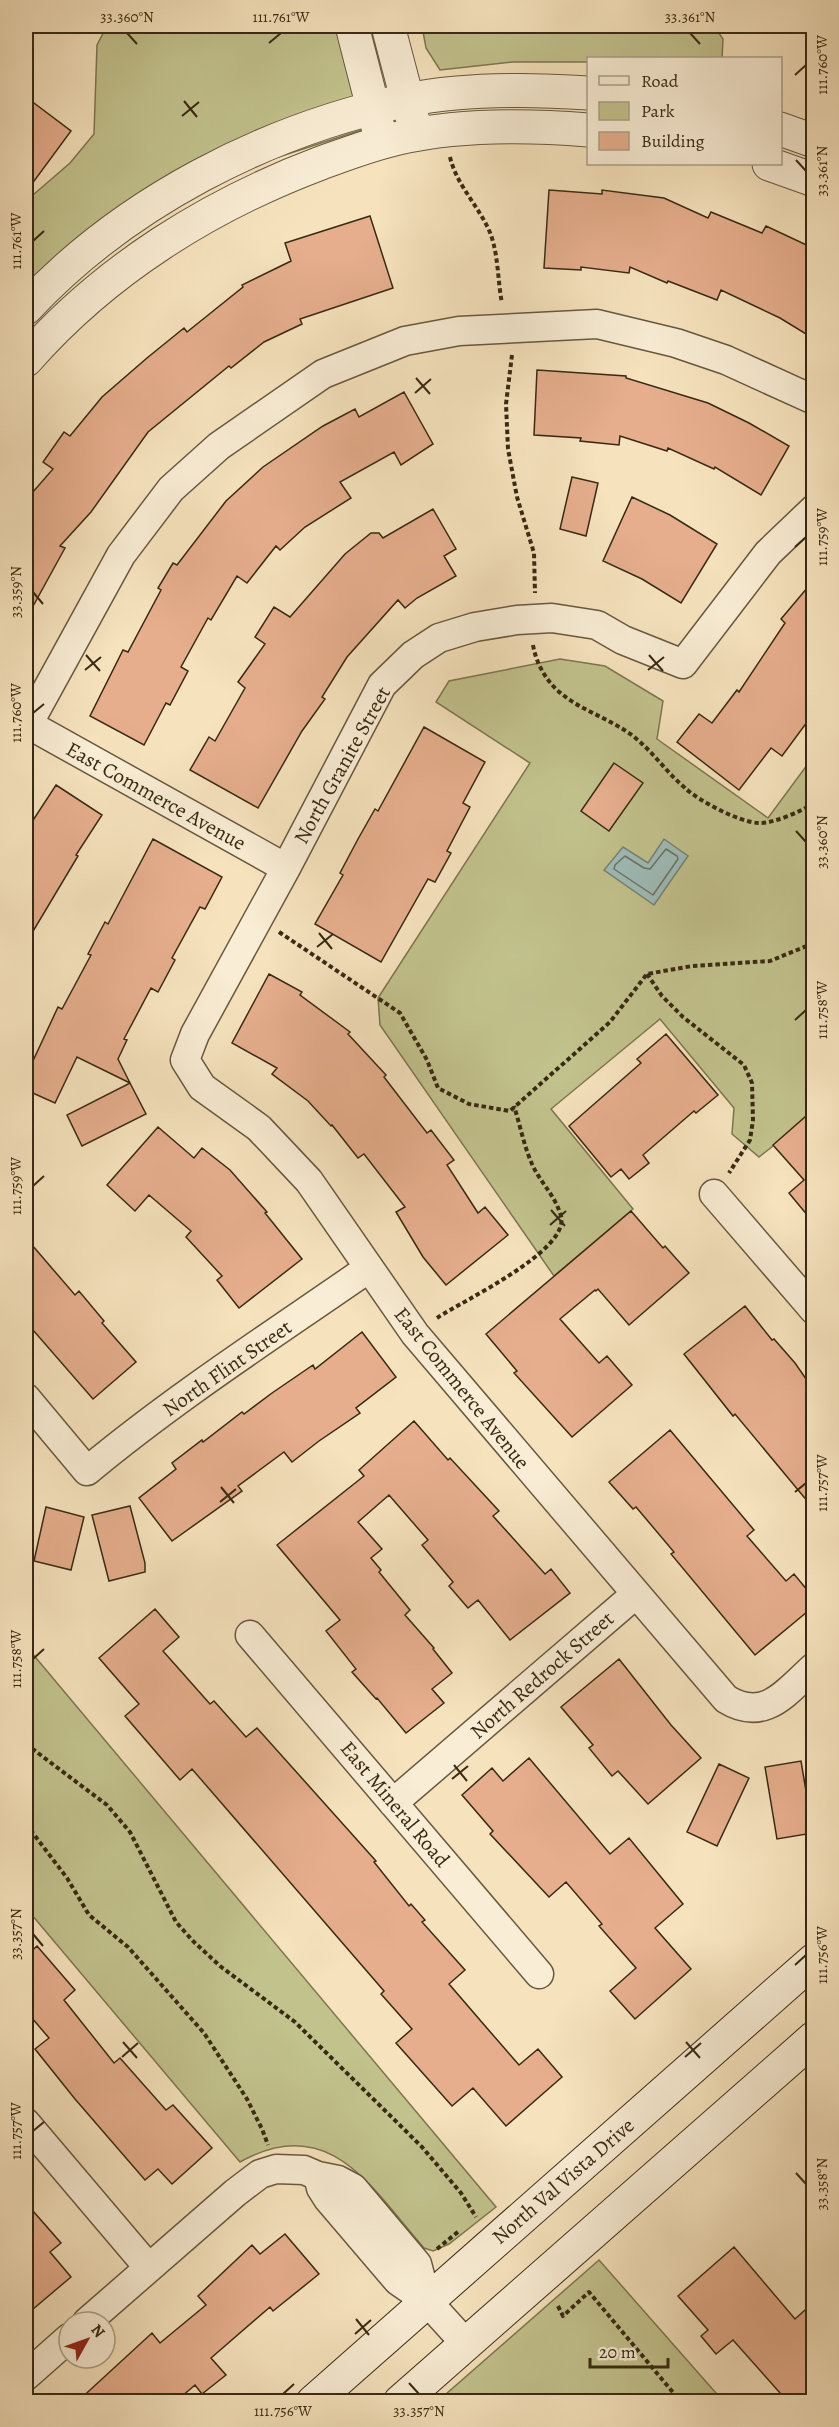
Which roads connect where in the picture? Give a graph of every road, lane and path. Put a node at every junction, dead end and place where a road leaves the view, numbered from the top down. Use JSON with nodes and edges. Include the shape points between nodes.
{"nodes":[{"id":1,"x":351,"y":26,"type":"edge"},
{"id":2,"x":388,"y":26,"type":"edge"},
{"id":3,"x":587,"y":93,"type":"edge"},
{"id":4,"x":390,"y":105,"type":"junction"},
{"id":5,"x":587,"y":130,"type":"edge"},
{"id":6,"x":782,"y":130,"type":"edge"},
{"id":7,"x":410,"y":137,"type":"junction"},
{"id":8,"x":813,"y":141,"type":"edge"},
{"id":9,"x":772,"y":165,"type":"edge"},
{"id":10,"x":813,"y":180,"type":"edge"},
{"id":11,"x":26,"y":308,"type":"edge"},
{"id":12,"x":515,"y":327,"type":"junction"},
{"id":13,"x":26,"y":360,"type":"edge"},
{"id":14,"x":813,"y":400,"type":"edge"},
{"id":15,"x":813,"y":509,"type":"edge"},
{"id":16,"x":535,"y":618,"type":"junction"},
{"id":17,"x":26,"y":725,"type":"edge"},
{"id":18,"x":813,"y":803,"type":"edge"},
{"id":19,"x":286,"y":868,"type":"junction"},
{"id":20,"x":252,"y":929,"type":"junction"},
{"id":21,"x":813,"y":943,"type":"edge"},
{"id":22,"x":646,"y":974,"type":"junction"},
{"id":23,"x":185,"y":1060,"type":"joint"},
{"id":24,"x":514,"y":1107,"type":"junction"},
{"id":25,"x":714,"y":1194,"type":"joint"},
{"id":26,"x":369,"y":1268,"type":"junction"},
{"id":27,"x":813,"y":1310,"type":"edge"},
{"id":28,"x":415,"y":1334,"type":"junction"},
{"id":29,"x":26,"y":1398,"type":"edge"},
{"id":30,"x":636,"y":1594,"type":"junction"},
{"id":31,"x":250,"y":1635,"type":"dead end"},
{"id":32,"x":813,"y":1667,"type":"edge"},
{"id":33,"x":26,"y":1744,"type":"edge"},
{"id":34,"x":393,"y":1803,"type":"junction"},
{"id":35,"x":26,"y":1824,"type":"edge"},
{"id":36,"x":813,"y":1960,"type":"edge"},
{"id":37,"x":539,"y":1974,"type":"dead end"},
{"id":38,"x":813,"y":2038,"type":"edge"},
{"id":39,"x":26,"y":2123,"type":"edge"},
{"id":40,"x":276,"y":2169,"type":"junction"},
{"id":41,"x":477,"y":2216,"type":"dead end"},
{"id":42,"x":149,"y":2268,"type":"junction"},
{"id":43,"x":427,"y":2301,"type":"junction"},
{"id":44,"x":558,"y":2306,"type":"dead end"},
{"id":45,"x":101,"y":2310,"type":"edge"},
{"id":46,"x":466,"y":2344,"type":"junction"},
{"id":47,"x":57,"y":2349,"type":"edge"},
{"id":48,"x":26,"y":2376,"type":"edge"},
{"id":49,"x":313,"y":2402,"type":"edge"},
{"id":50,"x":400,"y":2402,"type":"edge"},
{"id":51,"x":681,"y":2402,"type":"edge"}],
"edges":[{"from":1,"to":4,"type":"street"},
{"from":2,"to":4,"type":"street"},
{"from":3,"to":4,"type":"street","via":[[481,92]]},
{"from":4,"to":7,"type":"street"},
{"from":4,"to":11,"type":"street","via":[[327,122],[234,159],[175,191],[73,262]]},
{"from":5,"to":7,"type":"street","via":[[488,127]]},
{"from":6,"to":8,"type":"street"},
{"from":7,"to":12,"type":"path","via":[[454,174],[489,228],[501,302]]},
{"from":7,"to":13,"type":"street","via":[[280,178],[199,220],[112,278]]},
{"from":9,"to":10,"type":"street"},
{"from":12,"to":14,"type":"street","via":[[597,324],[676,343],[726,360]]},
{"from":12,"to":16,"type":"path","via":[[506,404],[508,449],[534,553]]},
{"from":12,"to":17,"type":"street","via":[[405,341],[364,357],[323,374],[219,446],[171,489],[121,555]]},
{"from":15,"to":16,"type":"street","name":"North Granite Street","via":[[768,553],[683,664],[597,625]]},
{"from":16,"to":18,"type":"path","via":[[533,647],[539,668],[554,687],[572,703],[628,732],[685,789],[717,808],[759,823],[785,817]]},
{"from":16,"to":19,"type":"street","name":"North Granite Street","via":[[475,627],[439,638],[413,655],[382,685]]},
{"from":17,"to":19,"type":"street","name":"East Commerce Avenue"},
{"from":19,"to":20,"type":"street","name":"North Granite Street"},
{"from":20,"to":23,"type":"street","name":"North Granite Street"},
{"from":20,"to":24,"type":"path","via":[[284,934],[400,1013],[438,1088],[469,1104],[510,1111]]},
{"from":21,"to":22,"type":"path","via":[[770,961],[692,966]]},
{"from":22,"to":24,"type":"path","via":[[610,1022]]},
{"from":22,"to":25,"type":"path","via":[[682,1017],[744,1065],[752,1083],[750,1140]]},
{"from":23,"to":26,"type":"street","name":"East Commerce Avenue","via":[[202,1087],[259,1128],[294,1162]]},
{"from":24,"to":28,"type":"path","via":[[532,1165],[553,1194],[562,1220],[556,1237],[547,1249]]},
{"from":25,"to":27,"type":"street"},
{"from":26,"to":28,"type":"street","name":"East Commerce Avenue"},
{"from":26,"to":29,"type":"street","name":"North Flint Street","via":[[199,1386],[87,1471]]},
{"from":28,"to":30,"type":"street","name":"East Commerce Avenue"},
{"from":30,"to":32,"type":"street","name":"East Commerce Avenue","via":[[717,1690],[737,1705],[749,1709],[772,1703]]},
{"from":30,"to":34,"type":"street","name":"North Redrock Street"},
{"from":31,"to":34,"type":"street","name":"East Mineral Road"},
{"from":33,"to":41,"type":"path","via":[[108,1805],[130,1832],[176,1922],[193,1941],[295,2022],[422,2147]]},
{"from":34,"to":37,"type":"street","name":"East Mineral Road"},
{"from":35,"to":40,"type":"path","via":[[89,1915],[128,1947],[204,2034],[257,2119]]},
{"from":36,"to":43,"type":"street","name":"North Val Vista Drive"},
{"from":38,"to":46,"type":"street"},
{"from":39,"to":42,"type":"street"},
{"from":40,"to":42,"type":"street","via":[[247,2183]]},
{"from":40,"to":43,"type":"street","via":[[304,2170],[318,2176],[328,2199],[398,2281]]},
{"from":42,"to":45,"type":"street"},
{"from":43,"to":46,"type":"street"},
{"from":43,"to":49,"type":"street","name":"North Val Vista Drive"},
{"from":44,"to":51,"type":"path","via":[[563,2316],[589,2292]]},
{"from":46,"to":50,"type":"street"},
{"from":47,"to":48,"type":"street"}]}
